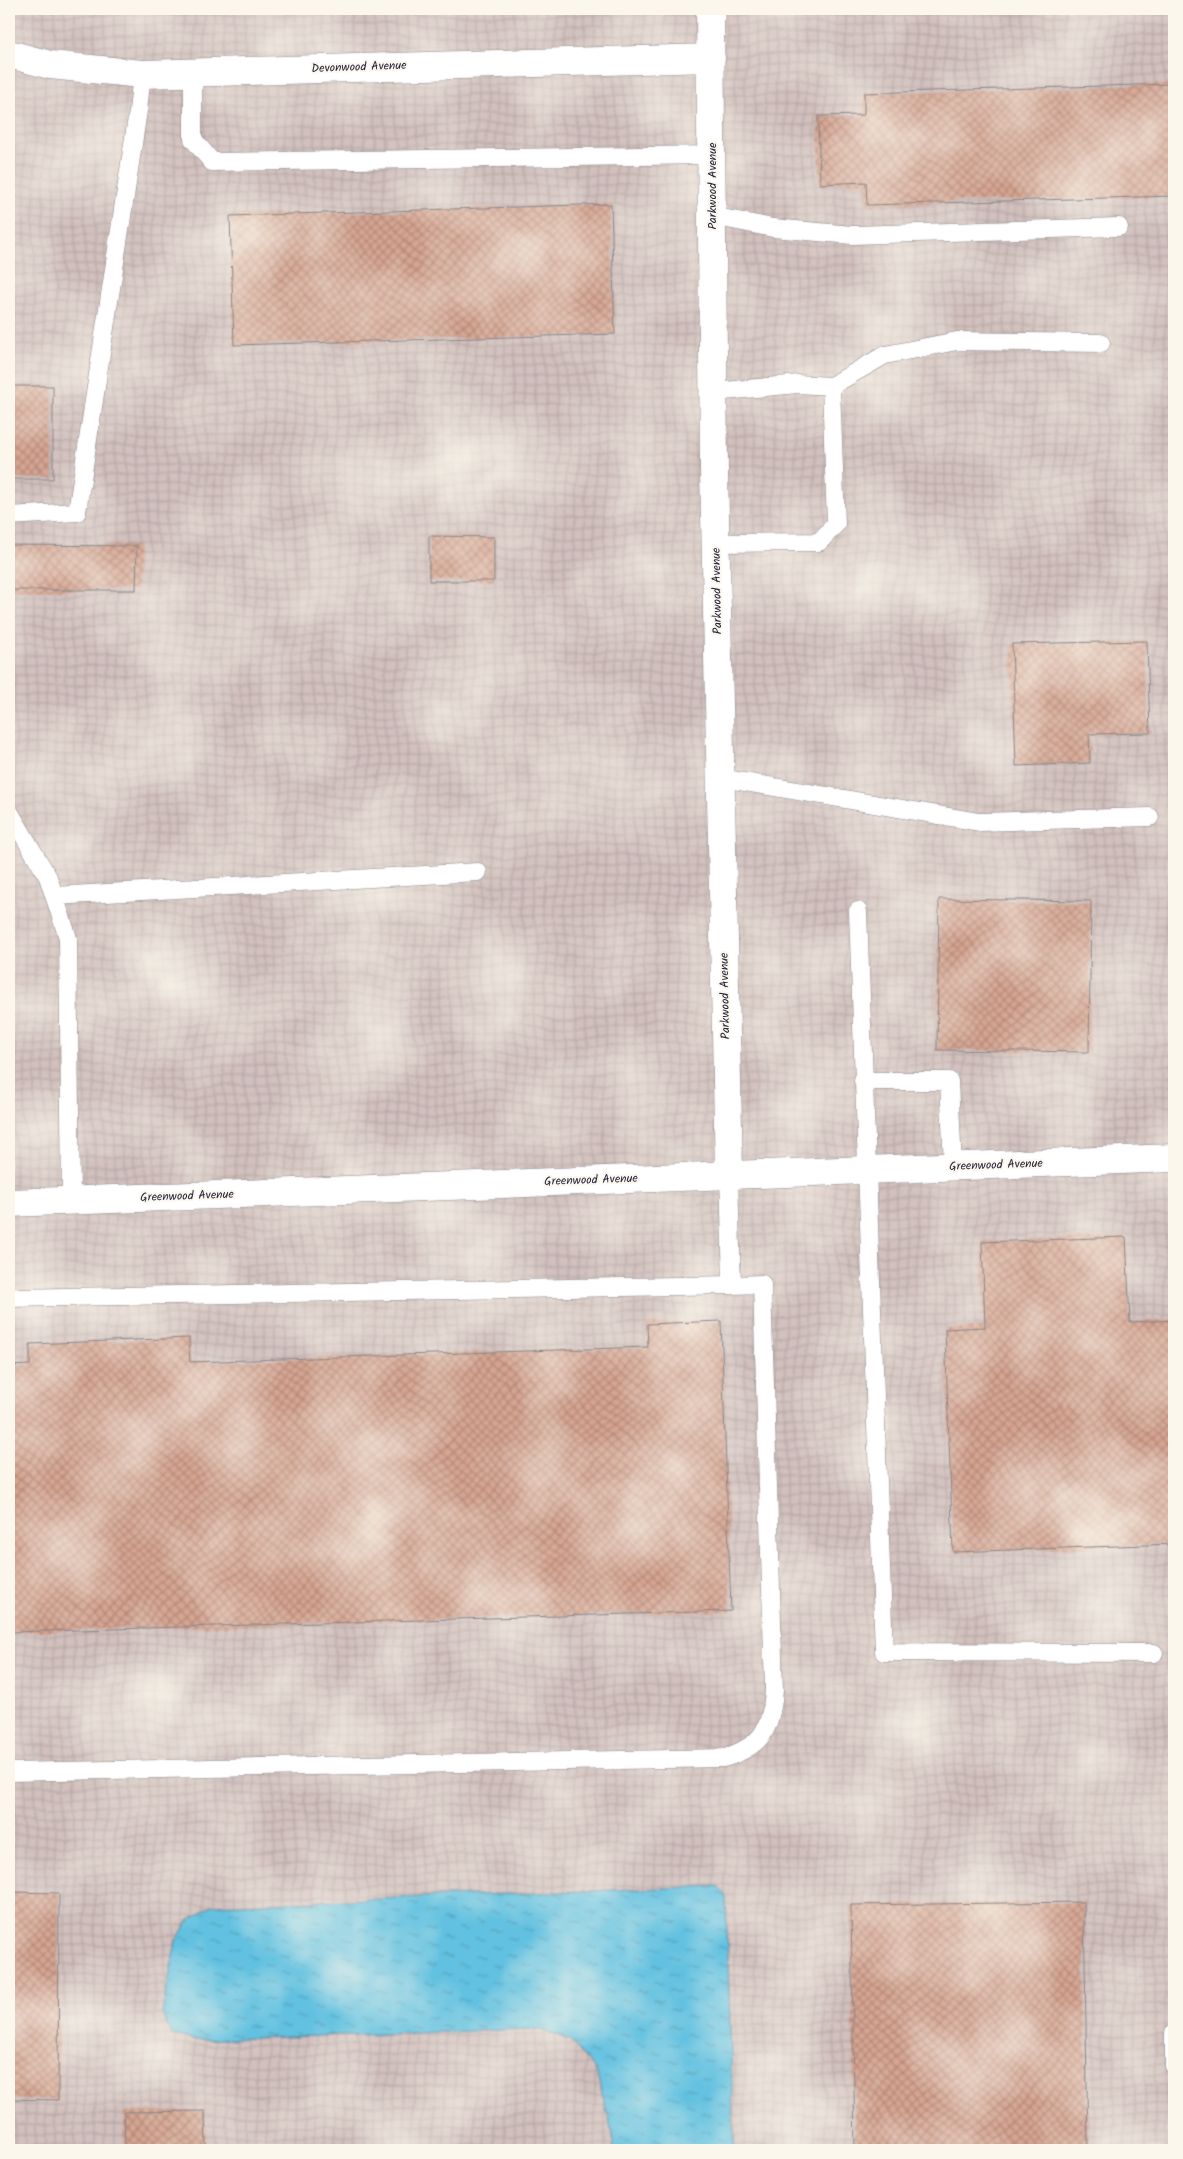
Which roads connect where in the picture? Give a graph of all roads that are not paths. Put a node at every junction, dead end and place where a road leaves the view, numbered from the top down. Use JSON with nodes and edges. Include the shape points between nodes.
{"nodes":[{"id":1,"x":710,"y":9,"type":"edge"},
{"id":2,"x":9,"y":54,"type":"edge"},
{"id":3,"x":711,"y":58,"type":"junction"},
{"id":4,"x":193,"y":72,"type":"junction"},
{"id":5,"x":142,"y":74,"type":"junction"},
{"id":6,"x":712,"y":154,"type":"junction"},
{"id":7,"x":712,"y":216,"type":"junction"},
{"id":8,"x":1119,"y":226,"type":"dead end"},
{"id":9,"x":1101,"y":343,"type":"dead end"},
{"id":10,"x":831,"y":386,"type":"junction"},
{"id":11,"x":714,"y":392,"type":"junction"},
{"id":12,"x":9,"y":516,"type":"edge"},
{"id":13,"x":716,"y":544,"type":"junction"},
{"id":14,"x":721,"y":778,"type":"junction"},
{"id":15,"x":9,"y":811,"type":"edge"},
{"id":16,"x":1150,"y":817,"type":"dead end"},
{"id":17,"x":478,"y":872,"type":"dead end"},
{"id":18,"x":54,"y":896,"type":"junction"},
{"id":19,"x":858,"y":911,"type":"dead end"},
{"id":20,"x":863,"y":1081,"type":"junction"},
{"id":21,"x":1174,"y":1158,"type":"edge"},
{"id":22,"x":953,"y":1166,"type":"junction"},
{"id":23,"x":866,"y":1169,"type":"junction"},
{"id":24,"x":729,"y":1174,"type":"junction"},
{"id":25,"x":71,"y":1200,"type":"junction"},
{"id":26,"x":9,"y":1203,"type":"edge"},
{"id":27,"x":732,"y":1284,"type":"junction"},
{"id":28,"x":9,"y":1298,"type":"edge"},
{"id":29,"x":1154,"y":1653,"type":"dead end"},
{"id":30,"x":9,"y":1772,"type":"edge"},
{"id":31,"x":1174,"y":2033,"type":"edge"},
{"id":32,"x":1174,"y":2066,"type":"edge"}],
"edges":[{"from":1,"to":3,"type":"street","name":"Parkwood Avenue"},
{"from":2,"to":5,"type":"street","name":"Devonwood Avenue","via":[[50,65]]},
{"from":3,"to":4,"type":"street","name":"Devonwood Avenue"},
{"from":3,"to":6,"type":"street","name":"Parkwood Avenue"},
{"from":4,"to":5,"type":"street","name":"Devonwood Avenue"},
{"from":4,"to":6,"type":"lane","via":[[193,140],[212,162]]},
{"from":5,"to":12,"type":"lane","via":[[77,512]]},
{"from":6,"to":7,"type":"street","name":"Parkwood Avenue"},
{"from":7,"to":8,"type":"lane","via":[[773,228],[852,236]]},
{"from":7,"to":11,"type":"street","name":"Parkwood Avenue"},
{"from":9,"to":10,"type":"lane","via":[[957,342],[885,355]]},
{"from":10,"to":11,"type":"lane","via":[[798,384]]},
{"from":10,"to":13,"type":"lane","via":[[836,524],[819,542]]},
{"from":11,"to":13,"type":"street","name":"Parkwood Avenue"},
{"from":13,"to":14,"type":"street","name":"Parkwood Avenue"},
{"from":14,"to":16,"type":"lane","via":[[979,822]]},
{"from":14,"to":24,"type":"street","name":"Parkwood Avenue"},
{"from":15,"to":18,"type":"lane","via":[[48,877]]},
{"from":17,"to":18,"type":"lane"},
{"from":18,"to":25,"type":"lane","via":[[68,938]]},
{"from":19,"to":20,"type":"lane"},
{"from":20,"to":22,"type":"lane","via":[[949,1081]]},
{"from":20,"to":23,"type":"lane"},
{"from":21,"to":22,"type":"street","name":"Greenwood Avenue"},
{"from":22,"to":23,"type":"street","name":"Greenwood Avenue"},
{"from":23,"to":24,"type":"street","name":"Greenwood Avenue"},
{"from":23,"to":29,"type":"lane","via":[[884,1652]]},
{"from":24,"to":25,"type":"street","name":"Greenwood Avenue"},
{"from":24,"to":27,"type":"lane"},
{"from":25,"to":26,"type":"street","name":"Greenwood Avenue"},
{"from":27,"to":28,"type":"lane"},
{"from":27,"to":30,"type":"lane","via":[[762,1284],[774,1690],[773,1708],[766,1728],[755,1744],[724,1758]]},
{"from":31,"to":32,"type":"lane"}]}
